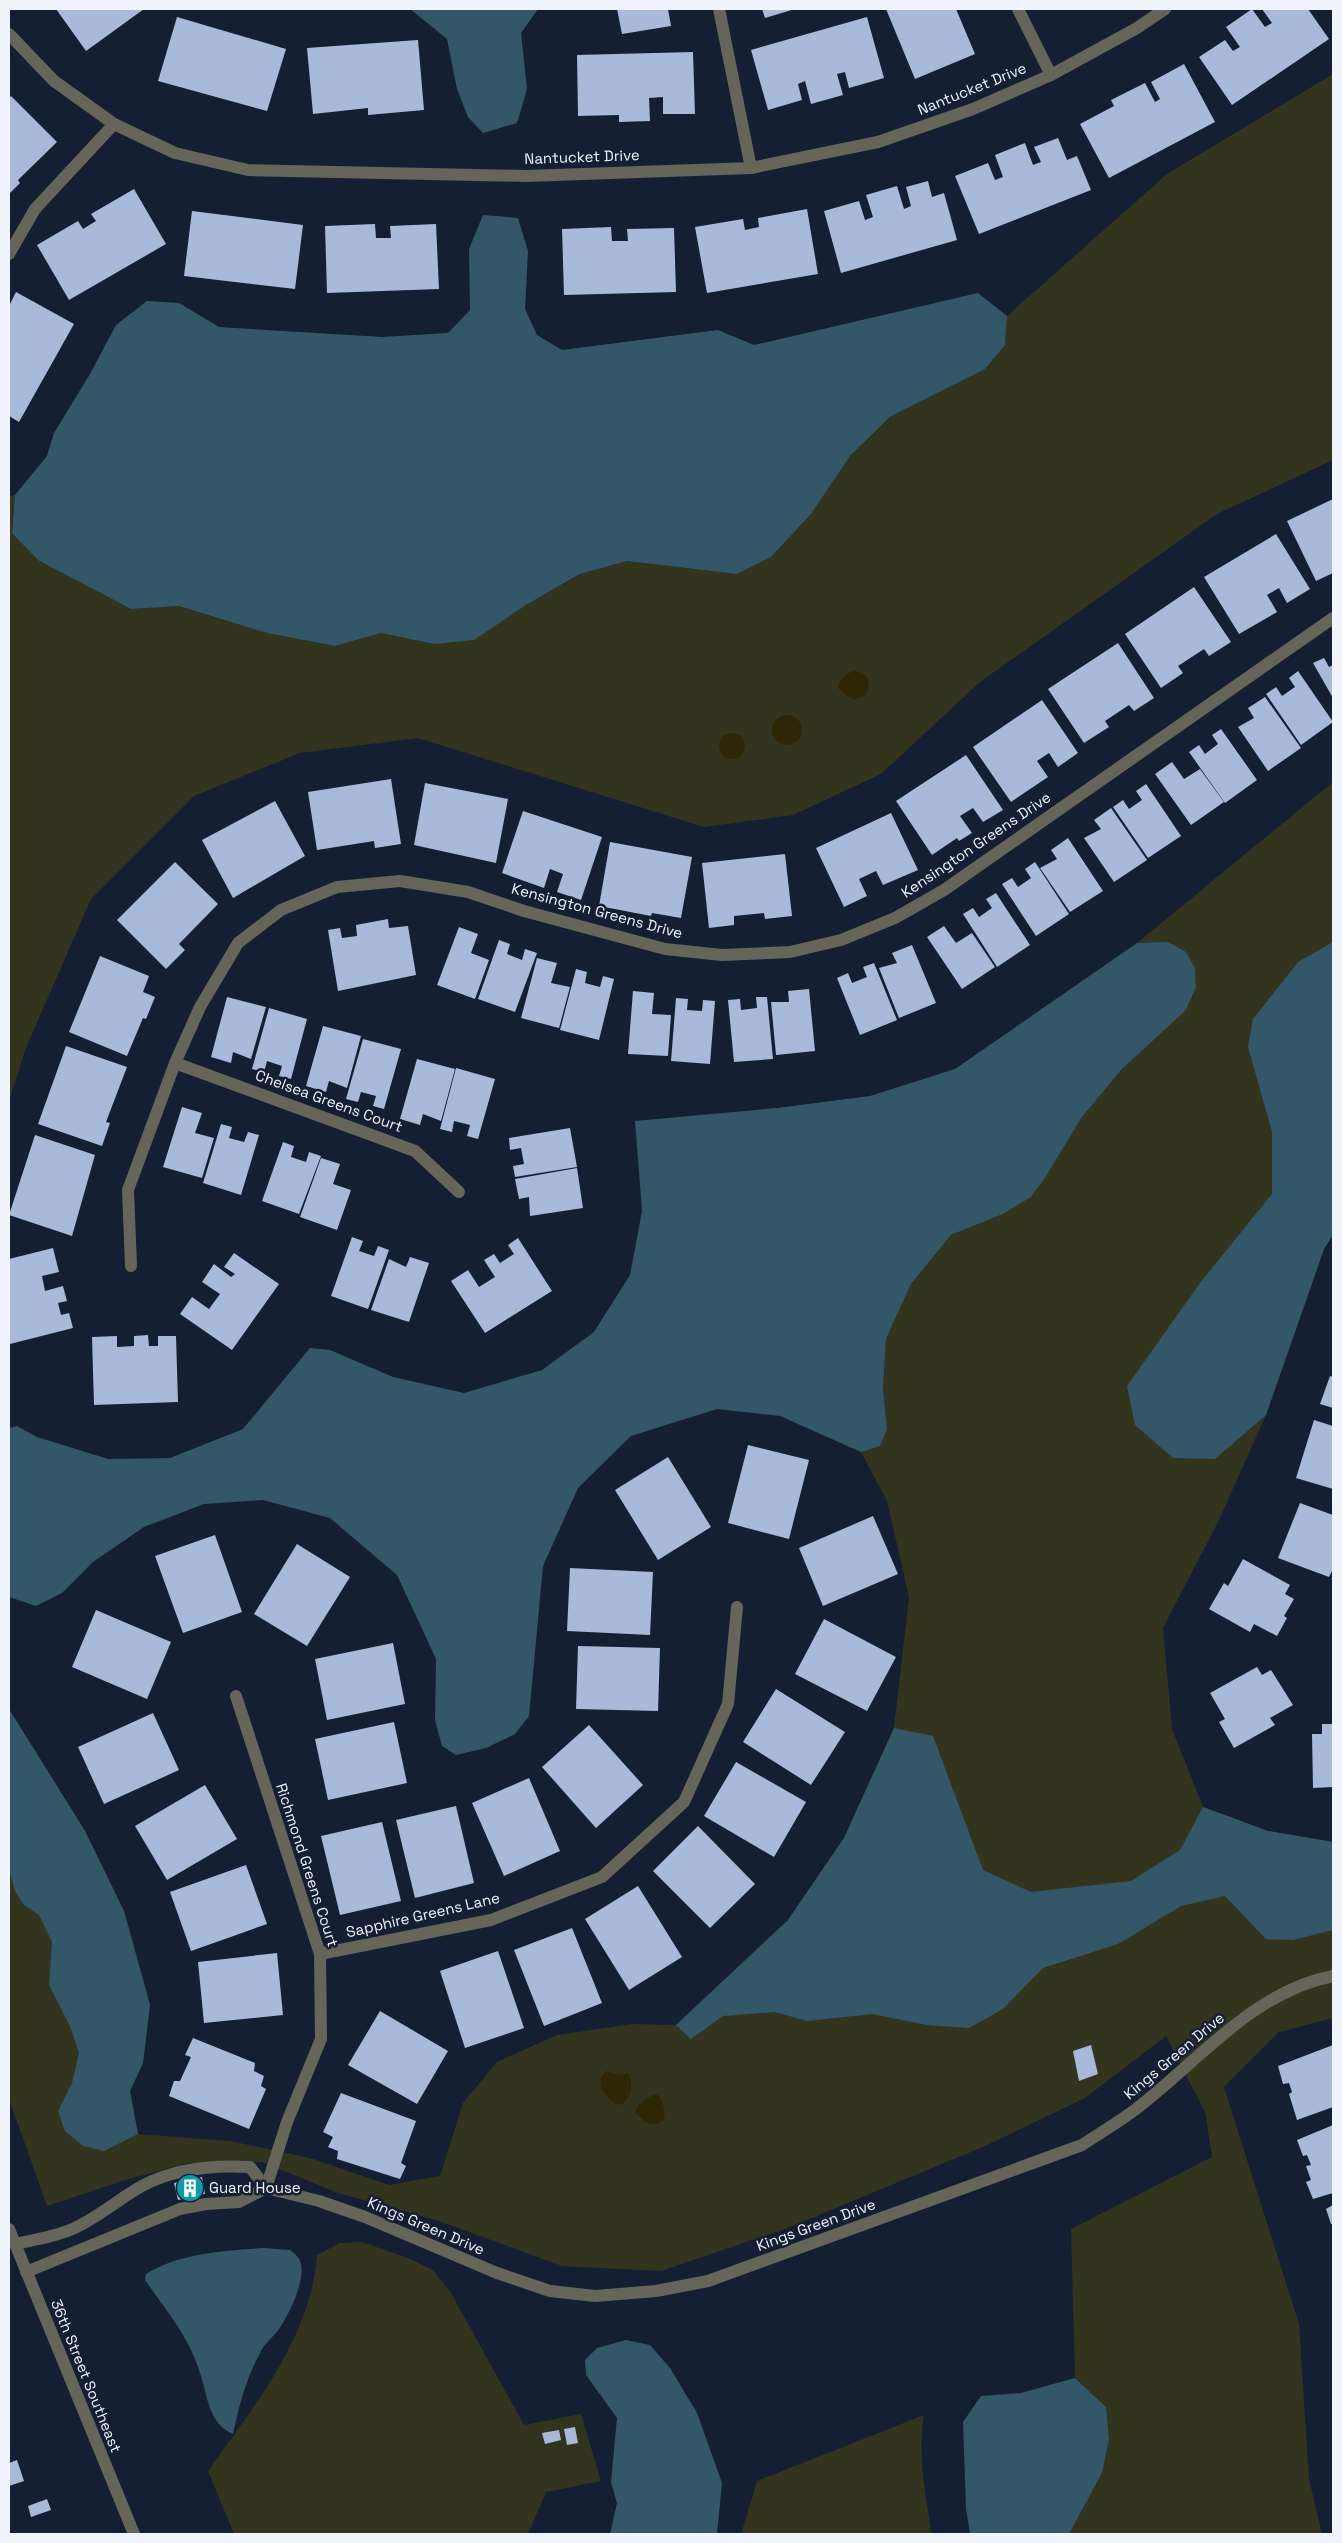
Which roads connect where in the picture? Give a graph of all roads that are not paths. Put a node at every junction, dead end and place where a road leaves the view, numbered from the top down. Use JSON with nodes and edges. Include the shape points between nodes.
{"nodes":[{"id":1,"x":719,"y":9,"type":"edge"},
{"id":2,"x":1018,"y":9,"type":"edge"},
{"id":3,"x":1166,"y":9,"type":"edge"},
{"id":4,"x":9,"y":34,"type":"edge"},
{"id":5,"x":1051,"y":75,"type":"junction"},
{"id":6,"x":114,"y":124,"type":"junction"},
{"id":7,"x":751,"y":168,"type":"junction"},
{"id":8,"x":9,"y":254,"type":"edge"},
{"id":9,"x":1333,"y":618,"type":"edge"},
{"id":10,"x":175,"y":1063,"type":"junction"},
{"id":11,"x":459,"y":1192,"type":"dead end"},
{"id":12,"x":131,"y":1266,"type":"dead end"},
{"id":13,"x":737,"y":1607,"type":"dead end"},
{"id":14,"x":236,"y":1696,"type":"dead end"},
{"id":15,"x":320,"y":1954,"type":"junction"},
{"id":16,"x":1333,"y":1976,"type":"edge"},
{"id":17,"x":266,"y":2188,"type":"junction"},
{"id":18,"x":9,"y":2229,"type":"edge"},
{"id":19,"x":15,"y":2244,"type":"junction"},
{"id":20,"x":26,"y":2272,"type":"junction"},
{"id":21,"x":134,"y":2534,"type":"edge"}],
"edges":[{"from":1,"to":7,"type":"street"},
{"from":2,"to":5,"type":"street"},
{"from":3,"to":5,"type":"street","name":"Nantucket Drive"},
{"from":4,"to":6,"type":"street","name":"Nantucket Drive","via":[[54,82]]},
{"from":5,"to":7,"type":"street","name":"Nantucket Drive","via":[[973,109],[878,142]]},
{"from":6,"to":7,"type":"street","name":"Nantucket Drive","via":[[175,153],[248,170],[527,176]]},
{"from":6,"to":8,"type":"street","via":[[34,209]]},
{"from":9,"to":10,"type":"street","name":"Kensington Greens Drive","via":[[944,890],[895,918],[842,940],[790,952],[722,955],[665,949],[524,911],[468,892],[400,881],[337,887],[281,910],[238,943],[200,1007]]},
{"from":10,"to":11,"type":"street","name":"Chelsea Greens Court","via":[[415,1150]]},
{"from":10,"to":12,"type":"street","name":"Kensington Greens Drive","via":[[128,1190]]},
{"from":13,"to":15,"type":"street","name":"Sapphire Greens Lane","via":[[728,1704],[684,1802],[602,1877],[491,1920]]},
{"from":14,"to":15,"type":"street","name":"Richmond Greens Court"},
{"from":15,"to":17,"type":"street","name":"Richmond Greens Court","via":[[322,2039],[288,2122]]},
{"from":16,"to":17,"type":"street","name":"Kings Green Drive","via":[[1276,1996],[1228,2031],[1136,2109],[1082,2145],[708,2281],[656,2291],[596,2296],[550,2291],[497,2273],[365,2217]]},
{"from":17,"to":19,"type":"street","via":[[250,2167],[182,2171],[143,2186],[70,2230]]},
{"from":17,"to":20,"type":"street","via":[[239,2202],[180,2209]]},
{"from":18,"to":19,"type":"street","name":"36th Street Southeast"},
{"from":19,"to":20,"type":"street","name":"36th Street Southeast"},
{"from":20,"to":21,"type":"street","name":"36th Street Southeast"}]}
